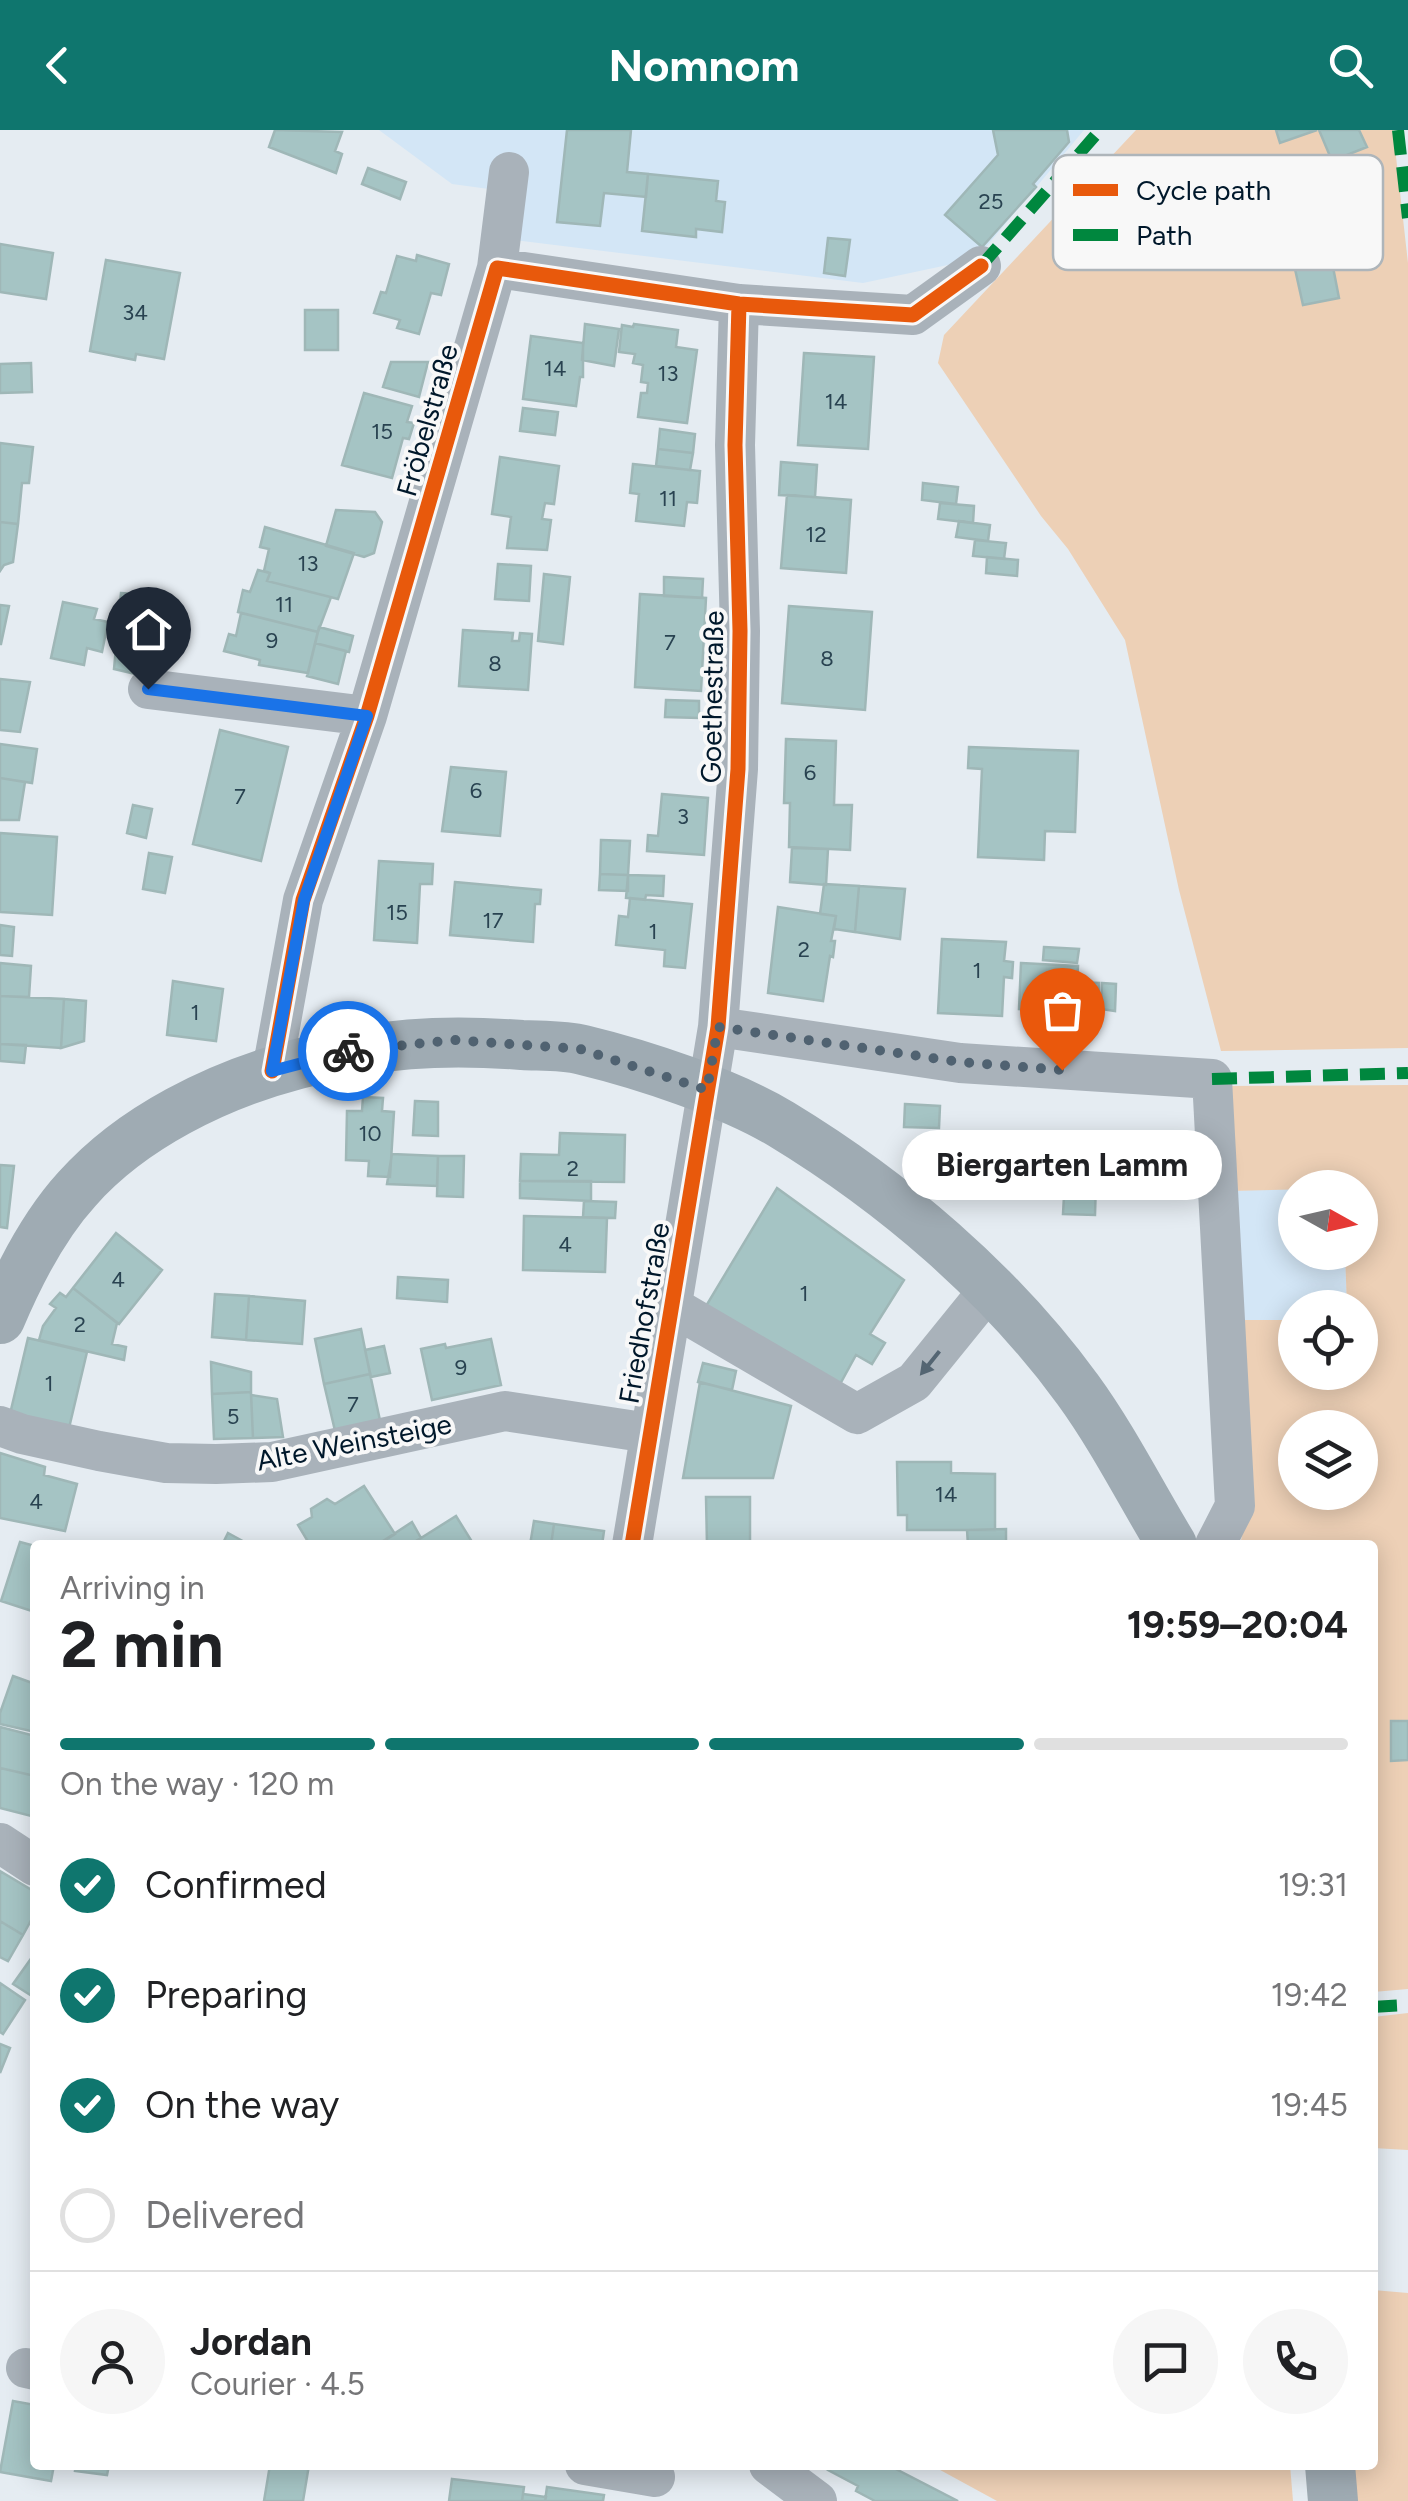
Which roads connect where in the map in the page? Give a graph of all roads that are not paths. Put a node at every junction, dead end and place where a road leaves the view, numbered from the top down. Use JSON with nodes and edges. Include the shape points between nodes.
{"nodes":[{"id":1,"x":509,"y":172,"type":"dead end"},
{"id":2,"x":981,"y":266,"type":"dead end"},
{"id":3,"x":497,"y":268,"type":"junction"},
{"id":4,"x":739,"y":304,"type":"junction"},
{"id":5,"x":148,"y":689,"type":"dead end"},
{"id":6,"x":367,"y":716,"type":"junction"},
{"id":7,"x":718,"y":1027,"type":"junction"},
{"id":8,"x":272,"y":1071,"type":"junction"},
{"id":9,"x":707,"y":1090,"type":"junction"},
{"id":10,"x":991,"y":1287,"type":"junction"},
{"id":11,"x":670,"y":1305,"type":"junction"},
{"id":12,"x":0,"y":1319,"type":"edge"},
{"id":13,"x":0,"y":1426,"type":"edge"},
{"id":14,"x":649,"y":1433,"type":"junction"},
{"id":15,"x":633,"y":1540,"type":"edge"},
{"id":16,"x":1169,"y":1540,"type":"edge"},
{"id":17,"x":1218,"y":1540,"type":"edge"},
{"id":18,"x":0,"y":1844,"type":"edge"},
{"id":19,"x":30,"y":1863,"type":"edge"},
{"id":20,"x":607,"y":2470,"type":"edge"},
{"id":21,"x":775,"y":2470,"type":"edge"},
{"id":22,"x":1331,"y":2470,"type":"edge"},
{"id":23,"x":656,"y":2481,"type":"edge"},
{"id":24,"x":817,"y":2501,"type":"edge"},
{"id":25,"x":1334,"y":2501,"type":"edge"}],
"edges":[{"from":1,"to":3,"type":"street","name":"Fröbelstraße"},
{"from":2,"to":4,"type":"street","via":[[913,315]]},
{"from":3,"to":4,"type":"street"},
{"from":3,"to":6,"type":"street","name":"Fröbelstraße"},
{"from":4,"to":7,"type":"street","name":"Goethestraße","via":[[738,769]]},
{"from":5,"to":6,"type":"street"},
{"from":6,"to":8,"type":"street","name":"Fröbelstraße","via":[[304,900]]},
{"from":7,"to":9,"type":"street","name":"Goethestraße"},
{"from":7,"to":17,"type":"street","via":[[1129,1089],[1212,1079],[1236,1506]]},
{"from":8,"to":9,"type":"main road","via":[[351,1050],[454,1040],[580,1049]]},
{"from":8,"to":12,"type":"main road","via":[[194,1104],[119,1148],[75,1191]]},
{"from":9,"to":10,"type":"main road","via":[[779,1123],[889,1200]]},
{"from":9,"to":11,"type":"street","name":"Friedhofstraße"},
{"from":10,"to":11,"type":"street","one_way":true,"via":[[914,1382],[857,1414]]},
{"from":10,"to":16,"type":"main road","via":[[1078,1390]]},
{"from":11,"to":14,"type":"street","name":"Friedhofstraße"},
{"from":13,"to":14,"type":"street","name":"Alte Weinsteige","via":[[166,1463],[216,1464],[272,1462],[505,1411]]},
{"from":14,"to":15,"type":"street","name":"Friedhofstraße"},
{"from":18,"to":19,"type":"street"},
{"from":20,"to":23,"type":"street"},
{"from":21,"to":24,"type":"street"},
{"from":22,"to":25,"type":"main road"}]}
